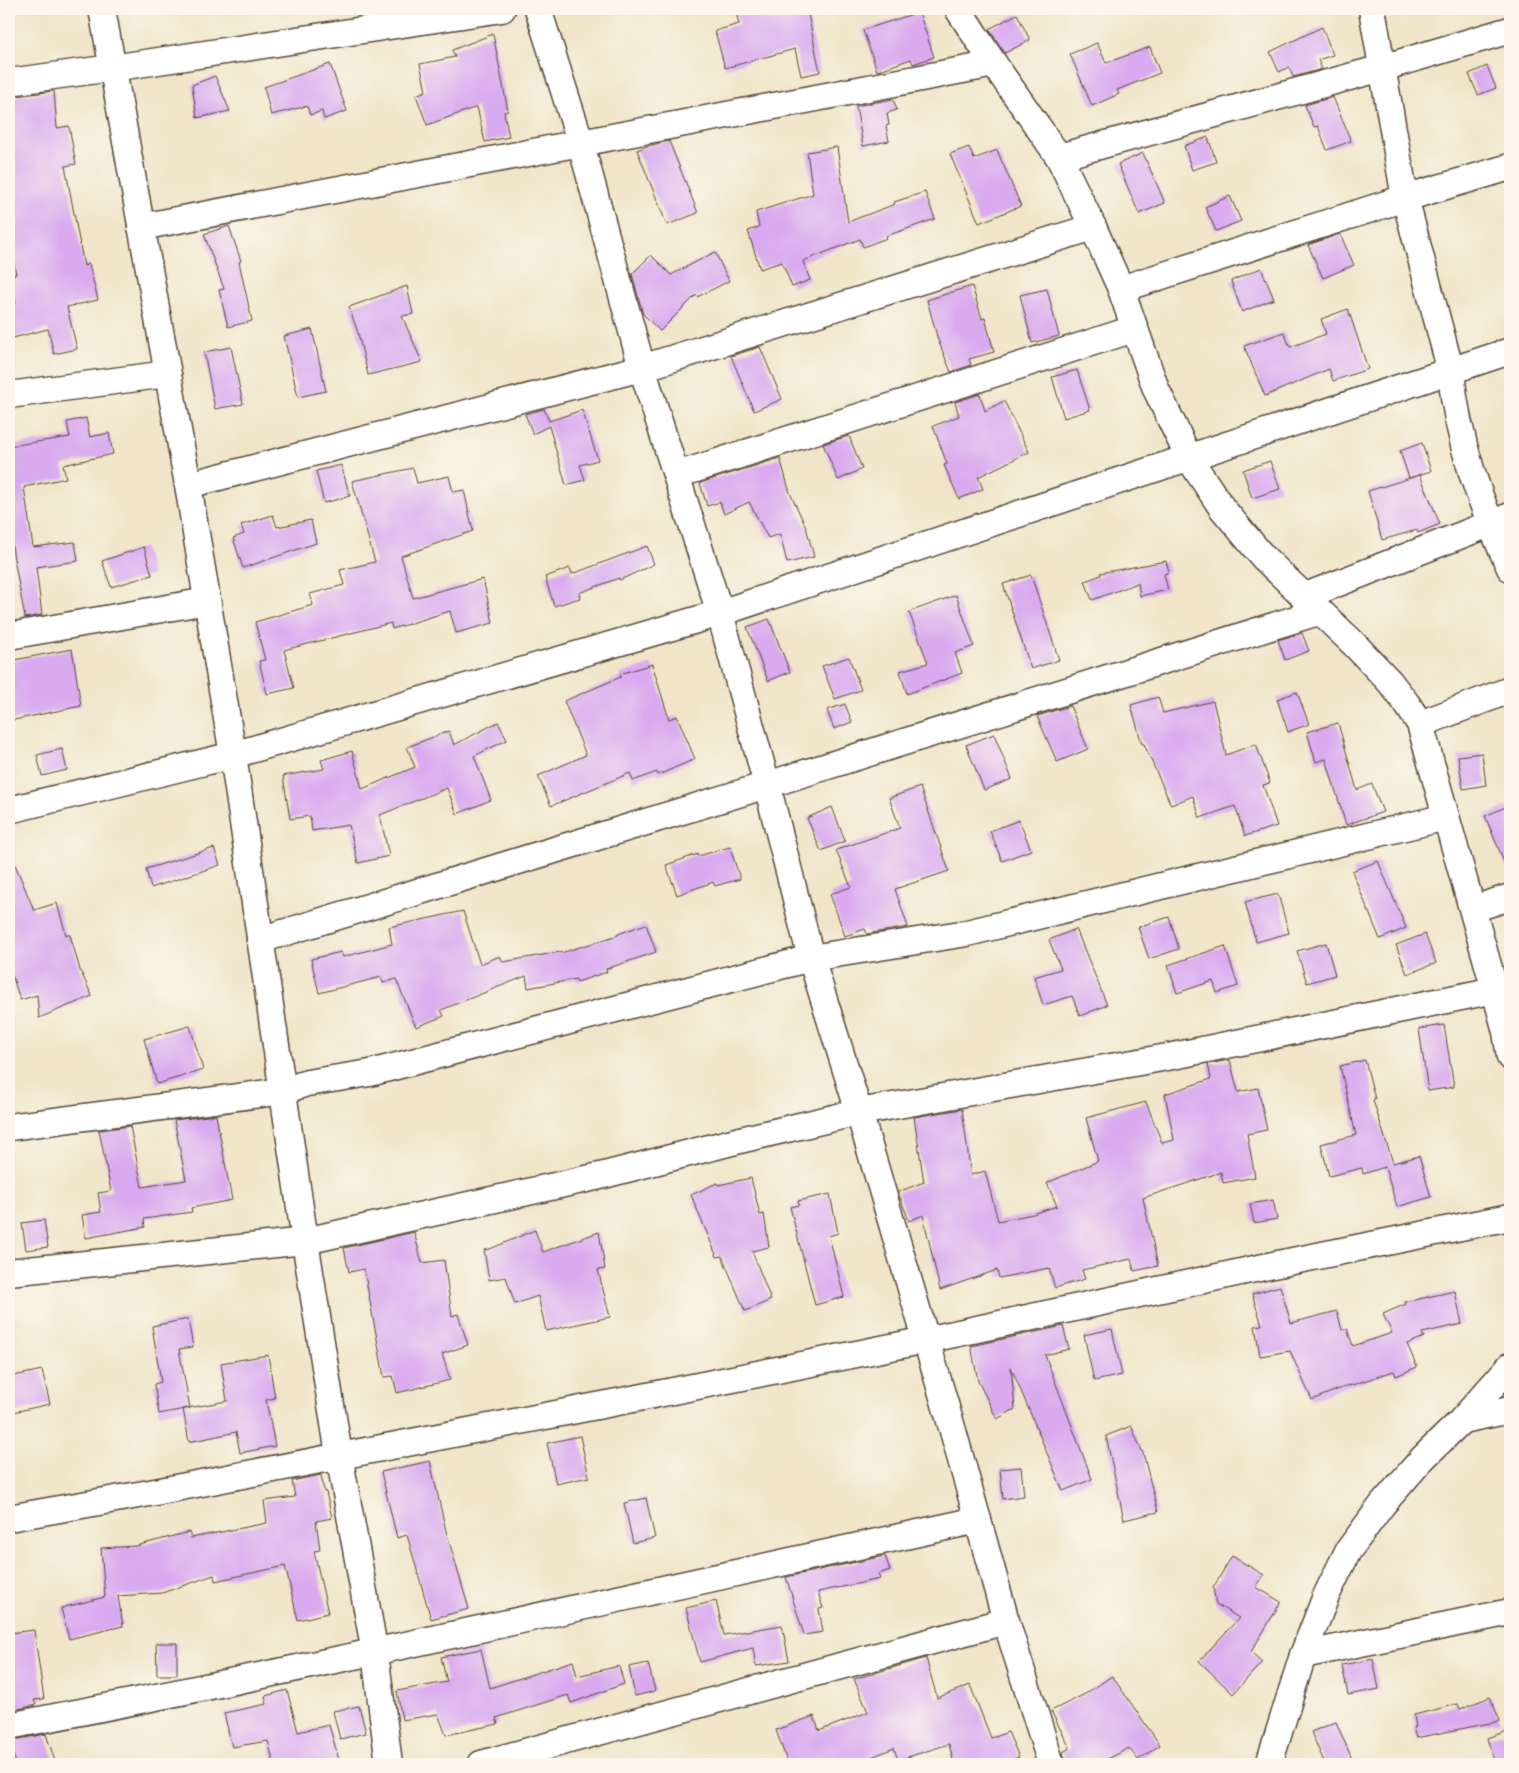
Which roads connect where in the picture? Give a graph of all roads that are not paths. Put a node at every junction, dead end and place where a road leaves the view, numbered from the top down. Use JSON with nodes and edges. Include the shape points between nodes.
{"nodes":[{"id":1,"x":102,"y":9,"type":"edge"},
{"id":2,"x":502,"y":9,"type":"edge"},
{"id":3,"x":538,"y":9,"type":"edge"},
{"id":4,"x":958,"y":9,"type":"edge"},
{"id":5,"x":1372,"y":9,"type":"edge"},
{"id":6,"x":1510,"y":30,"type":"edge"},
{"id":7,"x":994,"y":64,"type":"junction"},
{"id":8,"x":112,"y":68,"type":"junction"},
{"id":9,"x":1382,"y":68,"type":"junction"},
{"id":10,"x":9,"y":82,"type":"edge"},
{"id":11,"x":581,"y":144,"type":"junction"},
{"id":12,"x":1059,"y":157,"type":"junction"},
{"id":13,"x":1510,"y":167,"type":"edge"},
{"id":14,"x":1405,"y":198,"type":"junction"},
{"id":15,"x":1093,"y":226,"type":"junction"},
{"id":16,"x":141,"y":227,"type":"junction"},
{"id":17,"x":1120,"y":289,"type":"junction"},
{"id":18,"x":1134,"y":329,"type":"junction"},
{"id":19,"x":1510,"y":351,"type":"edge"},
{"id":20,"x":642,"y":368,"type":"junction"},
{"id":21,"x":1451,"y":372,"type":"junction"},
{"id":22,"x":167,"y":374,"type":"junction"},
{"id":23,"x":9,"y":395,"type":"edge"},
{"id":24,"x":1189,"y":458,"type":"junction"},
{"id":25,"x":677,"y":475,"type":"junction"},
{"id":26,"x":188,"y":485,"type":"junction"},
{"id":27,"x":1500,"y":519,"type":"edge"},
{"id":28,"x":1510,"y":568,"type":"edge"},
{"id":29,"x":207,"y":602,"type":"junction"},
{"id":30,"x":1311,"y":605,"type":"junction"},
{"id":31,"x":720,"y":614,"type":"junction"},
{"id":32,"x":9,"y":636,"type":"edge"},
{"id":33,"x":1510,"y":690,"type":"edge"},
{"id":34,"x":1420,"y":724,"type":"junction"},
{"id":35,"x":233,"y":755,"type":"junction"},
{"id":36,"x":767,"y":785,"type":"junction"},
{"id":37,"x":9,"y":810,"type":"edge"},
{"id":38,"x":1446,"y":817,"type":"junction"},
{"id":39,"x":1510,"y":897,"type":"edge"},
{"id":40,"x":1473,"y":910,"type":"junction"},
{"id":41,"x":260,"y":940,"type":"junction"},
{"id":42,"x":811,"y":958,"type":"junction"},
{"id":43,"x":1495,"y":990,"type":"junction"},
{"id":44,"x":1509,"y":1040,"type":"edge"},
{"id":45,"x":283,"y":1091,"type":"junction"},
{"id":46,"x":859,"y":1112,"type":"junction"},
{"id":47,"x":9,"y":1127,"type":"edge"},
{"id":48,"x":1510,"y":1217,"type":"edge"},
{"id":49,"x":305,"y":1241,"type":"junction"},
{"id":50,"x":9,"y":1272,"type":"edge"},
{"id":51,"x":926,"y":1340,"type":"junction"},
{"id":52,"x":1510,"y":1366,"type":"edge"},
{"id":53,"x":1510,"y":1410,"type":"edge"},
{"id":54,"x":1462,"y":1420,"type":"junction"},
{"id":55,"x":339,"y":1455,"type":"junction"},
{"id":56,"x":9,"y":1518,"type":"edge"},
{"id":57,"x":978,"y":1520,"type":"junction"},
{"id":58,"x":1510,"y":1612,"type":"edge"},
{"id":59,"x":1006,"y":1621,"type":"junction"},
{"id":60,"x":374,"y":1653,"type":"junction"},
{"id":61,"x":1303,"y":1655,"type":"junction"},
{"id":62,"x":9,"y":1726,"type":"edge"},
{"id":63,"x":389,"y":1764,"type":"edge"},
{"id":64,"x":481,"y":1764,"type":"edge"},
{"id":65,"x":1051,"y":1764,"type":"edge"},
{"id":66,"x":1269,"y":1764,"type":"edge"}],
"edges":[{"from":1,"to":8,"type":"street"},
{"from":2,"to":8,"type":"street"},
{"from":3,"to":11,"type":"street"},
{"from":4,"to":7,"type":"street"},
{"from":5,"to":9,"type":"street"},
{"from":6,"to":9,"type":"street"},
{"from":7,"to":11,"type":"street"},
{"from":7,"to":12,"type":"street"},
{"from":8,"to":10,"type":"street"},
{"from":8,"to":16,"type":"street"},
{"from":9,"to":12,"type":"street"},
{"from":9,"to":14,"type":"street"},
{"from":11,"to":16,"type":"street"},
{"from":11,"to":20,"type":"street"},
{"from":12,"to":15,"type":"street"},
{"from":13,"to":14,"type":"street"},
{"from":14,"to":17,"type":"street"},
{"from":14,"to":21,"type":"street"},
{"from":15,"to":17,"type":"street"},
{"from":15,"to":20,"type":"street"},
{"from":16,"to":22,"type":"street"},
{"from":17,"to":18,"type":"street"},
{"from":18,"to":24,"type":"street","via":[[1156,389]]},
{"from":18,"to":25,"type":"street"},
{"from":19,"to":21,"type":"street"},
{"from":20,"to":25,"type":"street"},
{"from":20,"to":26,"type":"street"},
{"from":21,"to":24,"type":"street"},
{"from":21,"to":27,"type":"street","via":[[1453,400],[1466,456]]},
{"from":22,"to":23,"type":"street"},
{"from":22,"to":26,"type":"street"},
{"from":24,"to":30,"type":"street","via":[[1222,508],[1263,557]]},
{"from":24,"to":31,"type":"street"},
{"from":25,"to":31,"type":"street"},
{"from":26,"to":29,"type":"street"},
{"from":27,"to":28,"type":"street"},
{"from":27,"to":30,"type":"street"},
{"from":29,"to":32,"type":"street"},
{"from":29,"to":35,"type":"street"},
{"from":30,"to":34,"type":"street","via":[[1390,682]]},
{"from":30,"to":36,"type":"street"},
{"from":31,"to":35,"type":"street"},
{"from":31,"to":36,"type":"street"},
{"from":33,"to":34,"type":"street"},
{"from":34,"to":38,"type":"street"},
{"from":35,"to":37,"type":"street"},
{"from":35,"to":41,"type":"street"},
{"from":36,"to":41,"type":"street"},
{"from":36,"to":42,"type":"street"},
{"from":38,"to":40,"type":"street"},
{"from":38,"to":42,"type":"street","via":[[967,933]]},
{"from":39,"to":40,"type":"street"},
{"from":40,"to":43,"type":"street"},
{"from":41,"to":45,"type":"street"},
{"from":42,"to":45,"type":"street","via":[[370,1072],[307,1083]]},
{"from":42,"to":46,"type":"street"},
{"from":43,"to":44,"type":"street"},
{"from":43,"to":46,"type":"street","via":[[1173,1056]]},
{"from":45,"to":47,"type":"street"},
{"from":45,"to":49,"type":"street"},
{"from":46,"to":49,"type":"street","via":[[600,1176]]},
{"from":46,"to":51,"type":"street"},
{"from":48,"to":51,"type":"street"},
{"from":49,"to":50,"type":"street"},
{"from":49,"to":55,"type":"street"},
{"from":51,"to":55,"type":"street"},
{"from":51,"to":57,"type":"street"},
{"from":52,"to":54,"type":"street"},
{"from":53,"to":54,"type":"street"},
{"from":54,"to":61,"type":"street","via":[[1422,1458],[1348,1551]]},
{"from":55,"to":56,"type":"street"},
{"from":55,"to":60,"type":"street"},
{"from":57,"to":59,"type":"street"},
{"from":57,"to":60,"type":"street"},
{"from":58,"to":61,"type":"street"},
{"from":59,"to":64,"type":"street"},
{"from":59,"to":65,"type":"street"},
{"from":60,"to":62,"type":"street"},
{"from":60,"to":63,"type":"street"},
{"from":61,"to":66,"type":"street"}]}
